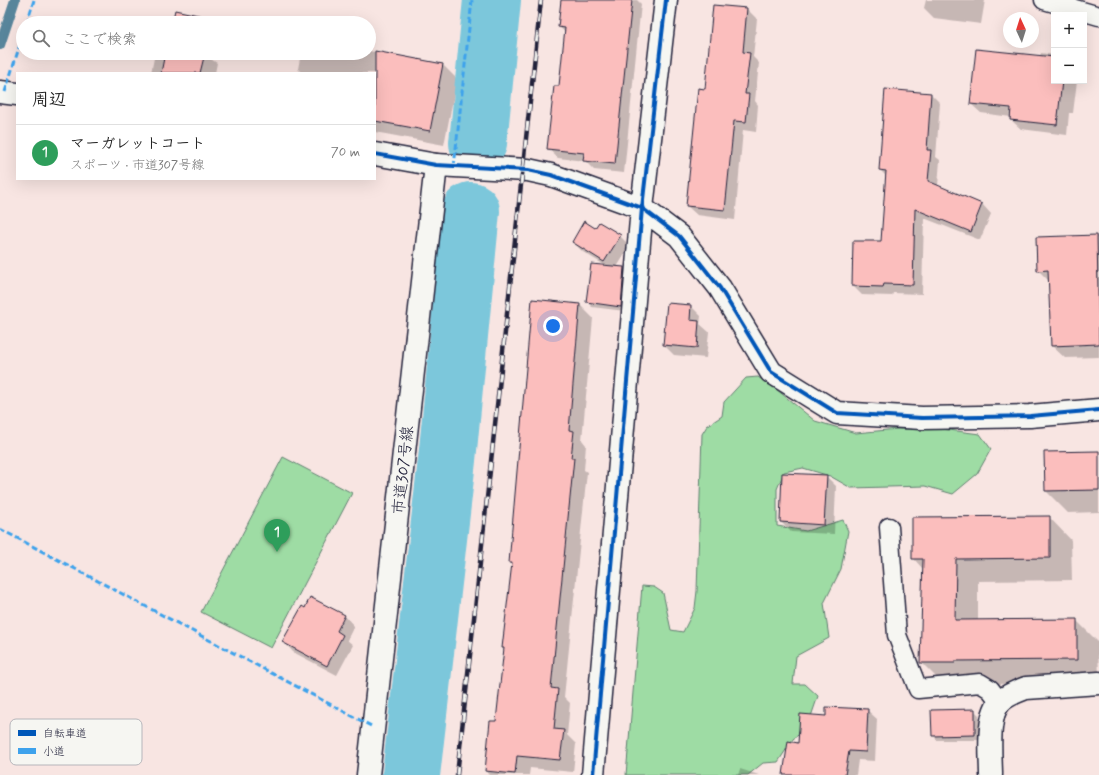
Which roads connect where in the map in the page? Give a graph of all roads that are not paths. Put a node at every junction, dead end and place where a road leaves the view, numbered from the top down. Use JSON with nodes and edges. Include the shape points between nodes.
{"nodes":[{"id":1,"x":666,"y":0,"type":"edge"},
{"id":2,"x":1044,"y":0,"type":"edge"},
{"id":3,"x":1099,"y":16,"type":"edge"},
{"id":4,"x":0,"y":92,"type":"edge"},
{"id":5,"x":16,"y":94,"type":"edge"},
{"id":6,"x":376,"y":154,"type":"edge"},
{"id":7,"x":436,"y":165,"type":"junction"},
{"id":8,"x":642,"y":208,"type":"junction"},
{"id":9,"x":1099,"y":410,"type":"edge"},
{"id":10,"x":889,"y":527,"type":"dead end"},
{"id":11,"x":1099,"y":683,"type":"edge"},
{"id":12,"x":1000,"y":702,"type":"junction"},
{"id":13,"x":368,"y":775,"type":"edge"},
{"id":14,"x":594,"y":775,"type":"edge"},
{"id":15,"x":991,"y":775,"type":"edge"}],
"edges":[{"from":1,"to":8,"type":"street"},
{"from":2,"to":3,"type":"lane"},
{"from":4,"to":5,"type":"street"},
{"from":6,"to":7,"type":"street"},
{"from":7,"to":8,"type":"street","via":[[528,170],[551,175]]},
{"from":7,"to":13,"type":"street","name":"市道307号線"},
{"from":8,"to":9,"type":"street","via":[[679,236],[720,288],[770,372],[837,413],[922,418],[1030,416]]},
{"from":8,"to":14,"type":"street"},
{"from":10,"to":12,"type":"lane","via":[[897,635],[918,689],[980,683],[990,689]]},
{"from":11,"to":12,"type":"street","via":[[1026,688],[1016,691]]},
{"from":12,"to":15,"type":"street","via":[[992,717]]}]}
